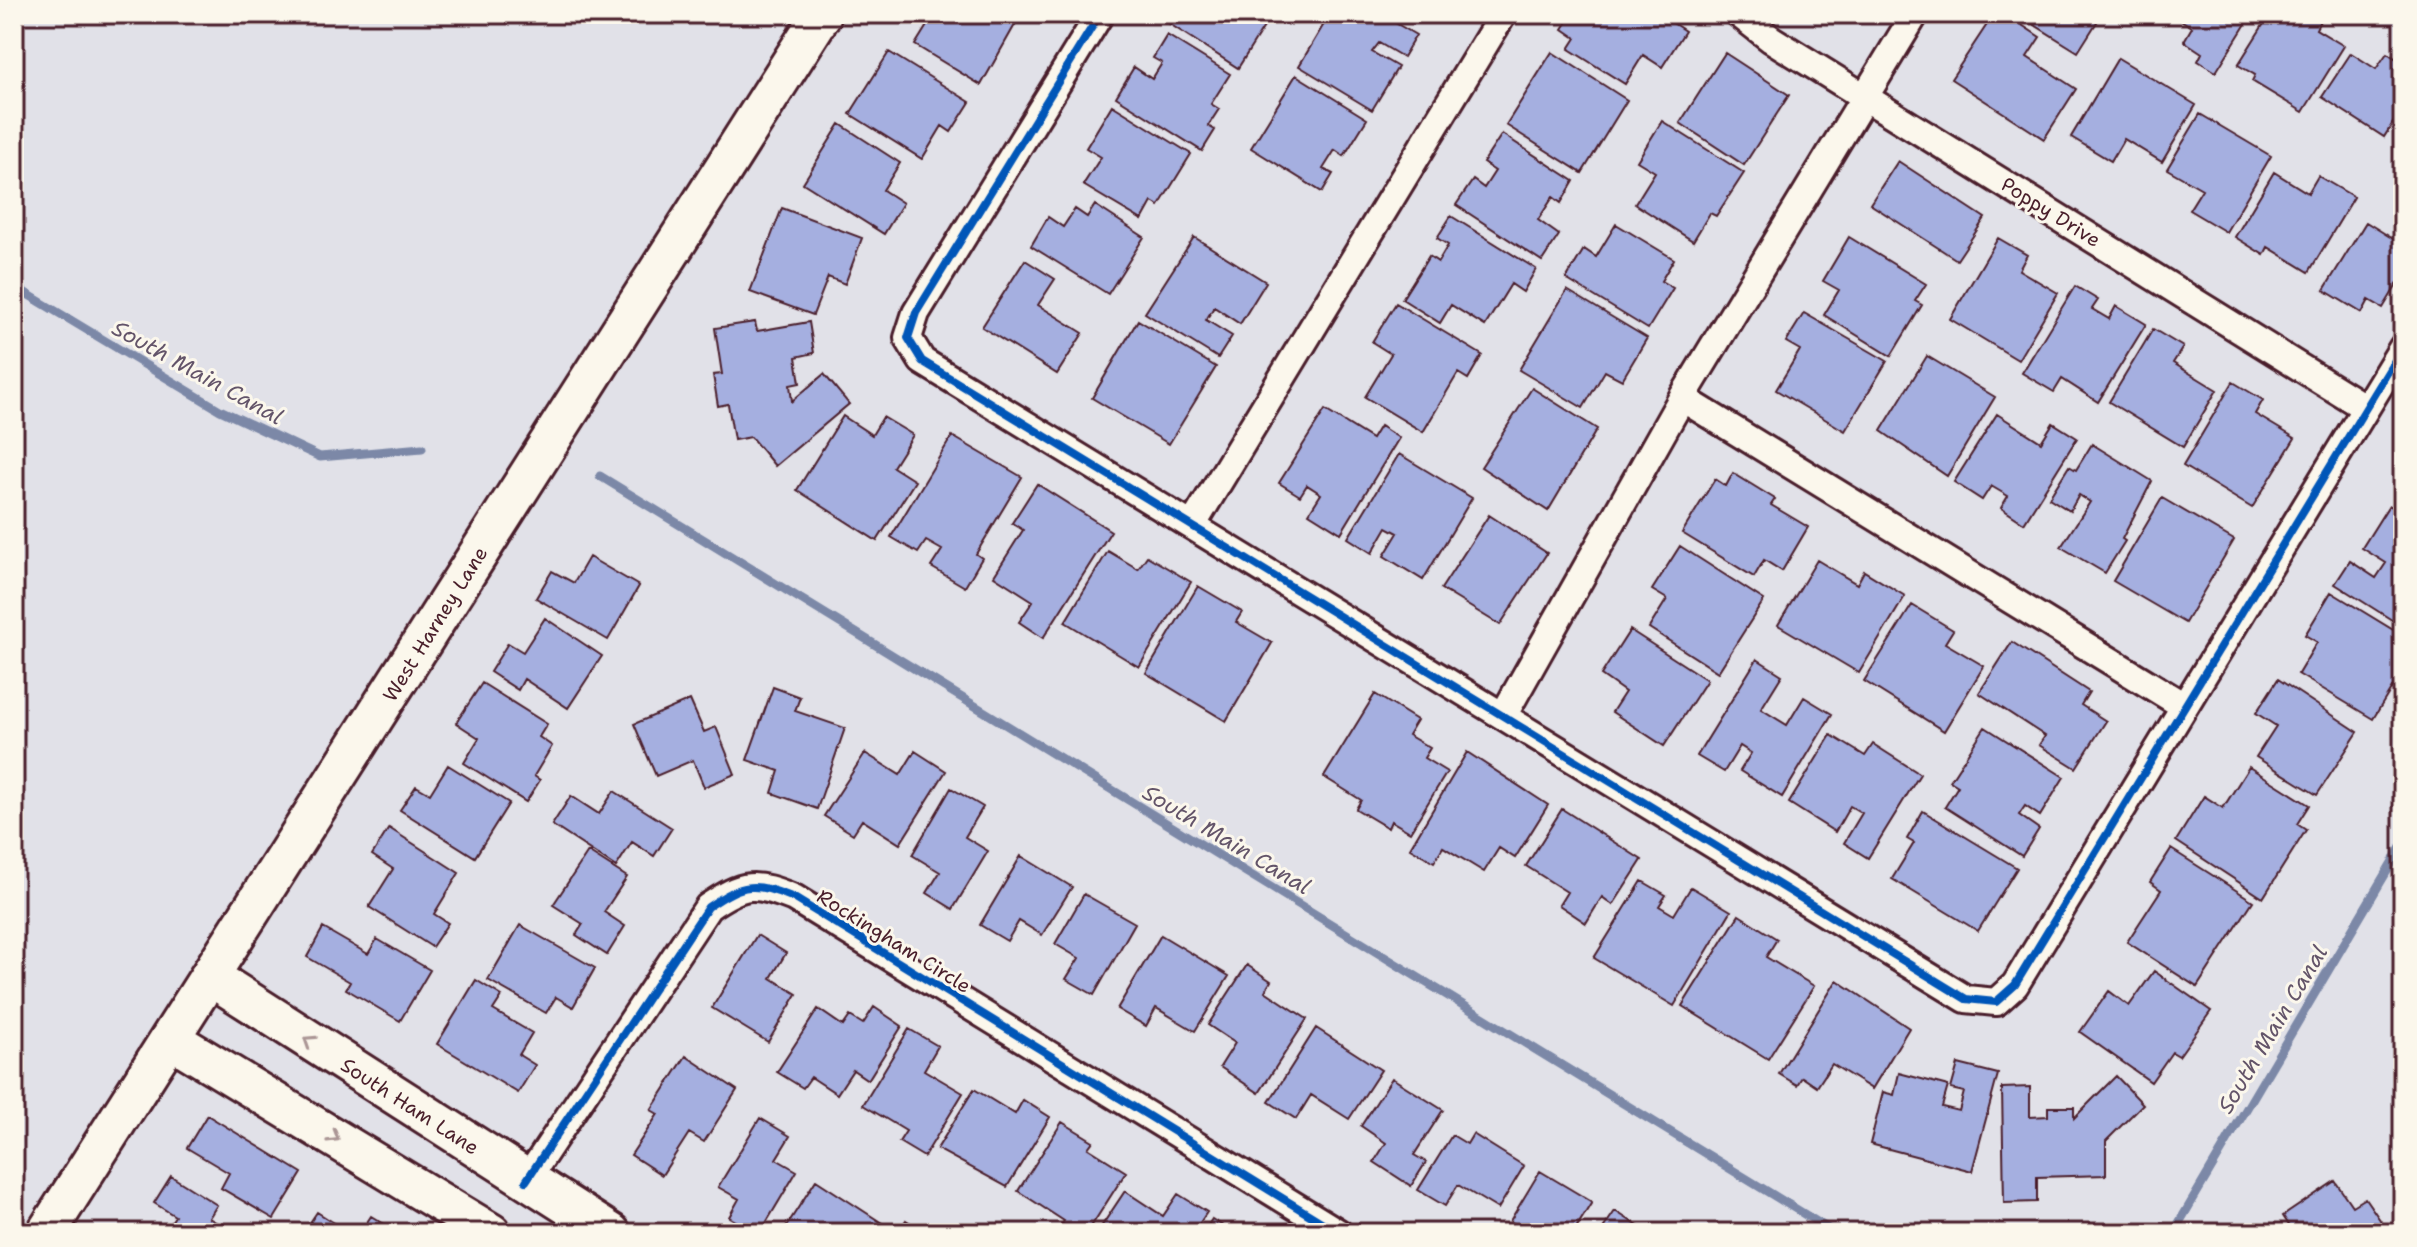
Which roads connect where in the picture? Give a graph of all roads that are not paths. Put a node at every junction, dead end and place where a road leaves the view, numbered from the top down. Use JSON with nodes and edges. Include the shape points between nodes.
{"nodes":[{"id":1,"x":822,"y":14,"type":"edge"},
{"id":2,"x":1100,"y":14,"type":"edge"},
{"id":3,"x":1503,"y":14,"type":"edge"},
{"id":4,"x":1739,"y":14,"type":"edge"},
{"id":5,"x":1915,"y":14,"type":"edge"},
{"id":6,"x":1865,"y":97,"type":"junction"},
{"id":7,"x":2403,"y":347,"type":"edge"},
{"id":8,"x":1682,"y":398,"type":"junction"},
{"id":9,"x":2364,"y":407,"type":"junction"},
{"id":10,"x":1192,"y":526,"type":"junction"},
{"id":11,"x":2184,"y":706,"type":"junction"},
{"id":12,"x":1503,"y":716,"type":"junction"},
{"id":13,"x":211,"y":977,"type":"junction"},
{"id":14,"x":171,"y":1039,"type":"junction"},
{"id":15,"x":526,"y":1181,"type":"junction"},
{"id":16,"x":46,"y":1233,"type":"edge"},
{"id":17,"x":491,"y":1233,"type":"edge"},
{"id":18,"x":611,"y":1233,"type":"edge"},
{"id":19,"x":1339,"y":1233,"type":"edge"}],
"edges":[{"from":1,"to":13,"type":"main road","name":"West Harney Lane"},
{"from":2,"to":10,"type":"street","via":[[916,313],[908,338],[922,361]]},
{"from":3,"to":10,"type":"street"},
{"from":4,"to":6,"type":"street","name":"Poppy Drive"},
{"from":5,"to":6,"type":"street"},
{"from":6,"to":8,"type":"street"},
{"from":6,"to":9,"type":"street","name":"Poppy Drive"},
{"from":7,"to":9,"type":"street"},
{"from":8,"to":11,"type":"street"},
{"from":8,"to":12,"type":"street"},
{"from":9,"to":11,"type":"street"},
{"from":10,"to":12,"type":"street"},
{"from":11,"to":12,"type":"street","via":[[2015,985],[1996,1002],[1966,999]]},
{"from":13,"to":14,"type":"main road","name":"West Harney Lane"},
{"from":15,"to":13,"type":"main road","name":"South Ham Lane","one_way":true},
{"from":14,"to":16,"type":"main road","name":"West Harney Lane"},
{"from":14,"to":17,"type":"main road","one_way":true},
{"from":15,"to":18,"type":"main road","name":"South Ham Lane"},
{"from":15,"to":19,"type":"street","name":"Rockingham Circle","via":[[708,907],[735,888],[761,885],[794,898]]}]}
